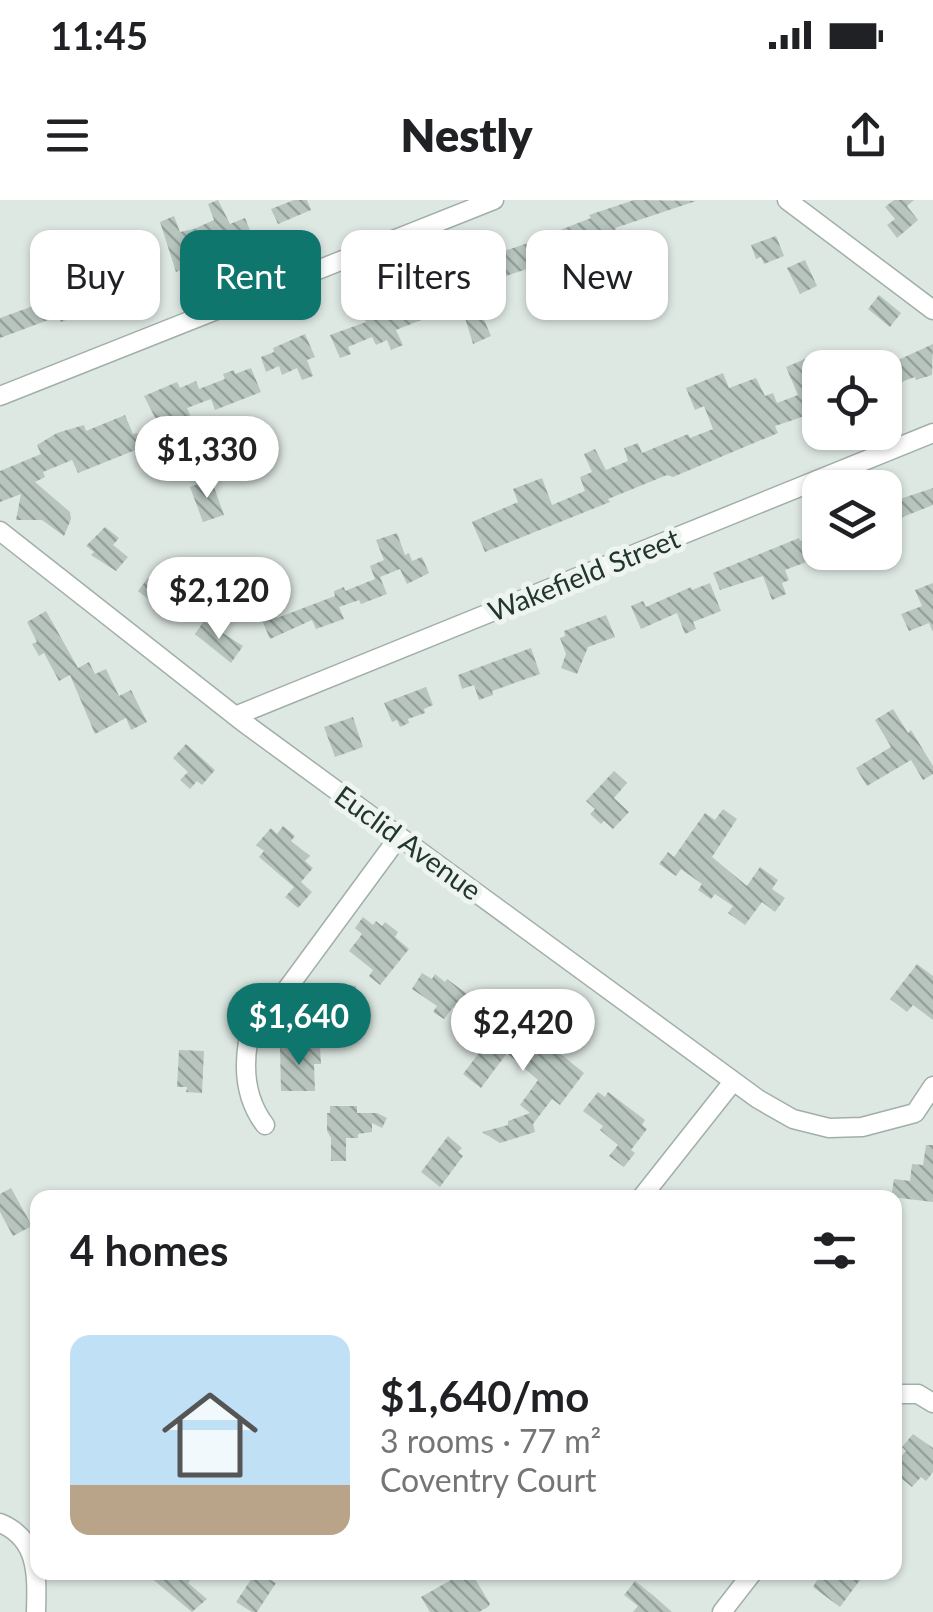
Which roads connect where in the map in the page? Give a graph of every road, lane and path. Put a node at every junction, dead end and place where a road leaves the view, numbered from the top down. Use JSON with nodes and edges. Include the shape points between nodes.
{"nodes":[{"id":1,"x":494,"y":200,"type":"edge"},
{"id":2,"x":787,"y":200,"type":"edge"},
{"id":3,"x":933,"y":310,"type":"edge"},
{"id":4,"x":0,"y":396,"type":"edge"},
{"id":5,"x":933,"y":433,"type":"edge"},
{"id":6,"x":0,"y":531,"type":"edge"},
{"id":7,"x":235,"y":716,"type":"junction"},
{"id":8,"x":398,"y":838,"type":"junction"},
{"id":9,"x":732,"y":1083,"type":"junction"},
{"id":10,"x":933,"y":1086,"type":"edge"},
{"id":11,"x":924,"y":1112,"type":"edge"},
{"id":12,"x":266,"y":1125,"type":"dead end"},
{"id":13,"x":647,"y":1190,"type":"edge"},
{"id":14,"x":902,"y":1394,"type":"edge"},
{"id":15,"x":933,"y":1403,"type":"edge"},
{"id":16,"x":0,"y":1523,"type":"edge"},
{"id":17,"x":30,"y":1550,"type":"edge"},
{"id":18,"x":35,"y":1580,"type":"edge"},
{"id":19,"x":746,"y":1580,"type":"edge"},
{"id":20,"x":36,"y":1612,"type":"edge"},
{"id":21,"x":722,"y":1612,"type":"edge"}],
"edges":[{"from":1,"to":4,"type":"street"},
{"from":2,"to":3,"type":"street"},
{"from":5,"to":7,"type":"street","name":"Wakefield Street"},
{"from":6,"to":7,"type":"street","name":"Euclid Avenue"},
{"from":7,"to":8,"type":"street","name":"Euclid Avenue"},
{"from":8,"to":9,"type":"street","name":"Euclid Avenue"},
{"from":8,"to":12,"type":"street","via":[[248,1042],[245,1081]]},
{"from":9,"to":11,"type":"street","name":"Euclid Avenue","via":[[784,1115],[830,1128]]},
{"from":9,"to":13,"type":"street"},
{"from":10,"to":11,"type":"street"},
{"from":14,"to":15,"type":"street"},
{"from":16,"to":17,"type":"street"},
{"from":18,"to":20,"type":"street"},
{"from":19,"to":21,"type":"street"}]}
